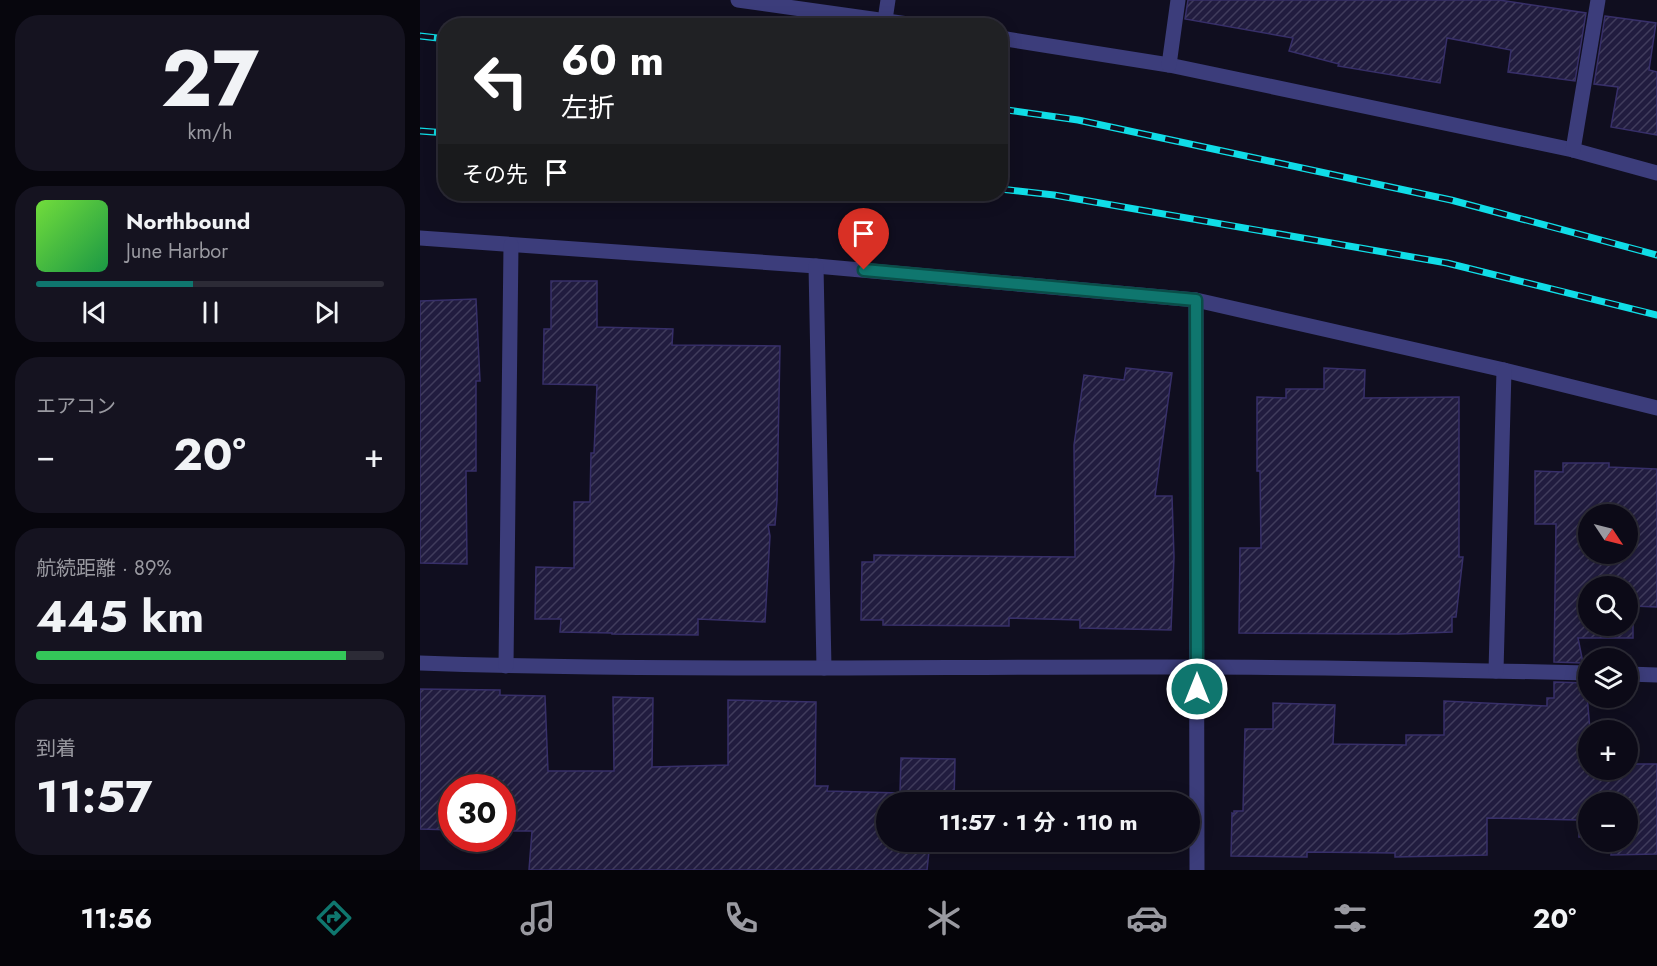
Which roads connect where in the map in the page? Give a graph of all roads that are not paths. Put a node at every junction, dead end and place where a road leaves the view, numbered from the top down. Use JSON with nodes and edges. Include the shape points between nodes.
{"nodes":[{"id":1,"x":738,"y":0,"type":"edge"},
{"id":2,"x":888,"y":0,"type":"edge"},
{"id":3,"x":1178,"y":0,"type":"edge"},
{"id":4,"x":1598,"y":0,"type":"edge"},
{"id":5,"x":870,"y":18,"type":"edge"},
{"id":6,"x":885,"y":18,"type":"edge"},
{"id":7,"x":1008,"y":39,"type":"edge"},
{"id":8,"x":1168,"y":65,"type":"junction"},
{"id":9,"x":1572,"y":150,"type":"junction"},
{"id":10,"x":1657,"y":173,"type":"edge"},
{"id":11,"x":420,"y":238,"type":"edge"},
{"id":12,"x":511,"y":245,"type":"junction"},
{"id":13,"x":816,"y":266,"type":"junction"},
{"id":14,"x":1196,"y":300,"type":"junction"},
{"id":15,"x":1504,"y":370,"type":"junction"},
{"id":16,"x":1657,"y":408,"type":"edge"},
{"id":17,"x":420,"y":663,"type":"edge"},
{"id":18,"x":506,"y":666,"type":"junction"},
{"id":19,"x":1197,"y":667,"type":"junction"},
{"id":20,"x":824,"y":668,"type":"junction"},
{"id":21,"x":1496,"y":671,"type":"junction"},
{"id":22,"x":1578,"y":673,"type":"edge"},
{"id":23,"x":1638,"y":674,"type":"edge"},
{"id":24,"x":1657,"y":675,"type":"edge"},
{"id":25,"x":1197,"y":870,"type":"edge"}],
"edges":[{"from":1,"to":5,"type":"street"},
{"from":2,"to":6,"type":"street"},
{"from":3,"to":8,"type":"street"},
{"from":4,"to":9,"type":"street"},
{"from":7,"to":8,"type":"street"},
{"from":8,"to":9,"type":"street"},
{"from":9,"to":10,"type":"street"},
{"from":11,"to":12,"type":"street"},
{"from":12,"to":13,"type":"street"},
{"from":12,"to":18,"type":"street"},
{"from":13,"to":14,"type":"street"},
{"from":13,"to":20,"type":"street"},
{"from":14,"to":15,"type":"street"},
{"from":14,"to":19,"type":"street"},
{"from":15,"to":16,"type":"street"},
{"from":15,"to":21,"type":"street"},
{"from":17,"to":18,"type":"street"},
{"from":18,"to":20,"type":"street"},
{"from":19,"to":20,"type":"street"},
{"from":19,"to":21,"type":"street"},
{"from":19,"to":25,"type":"street"},
{"from":21,"to":22,"type":"street"},
{"from":23,"to":24,"type":"street"}]}
